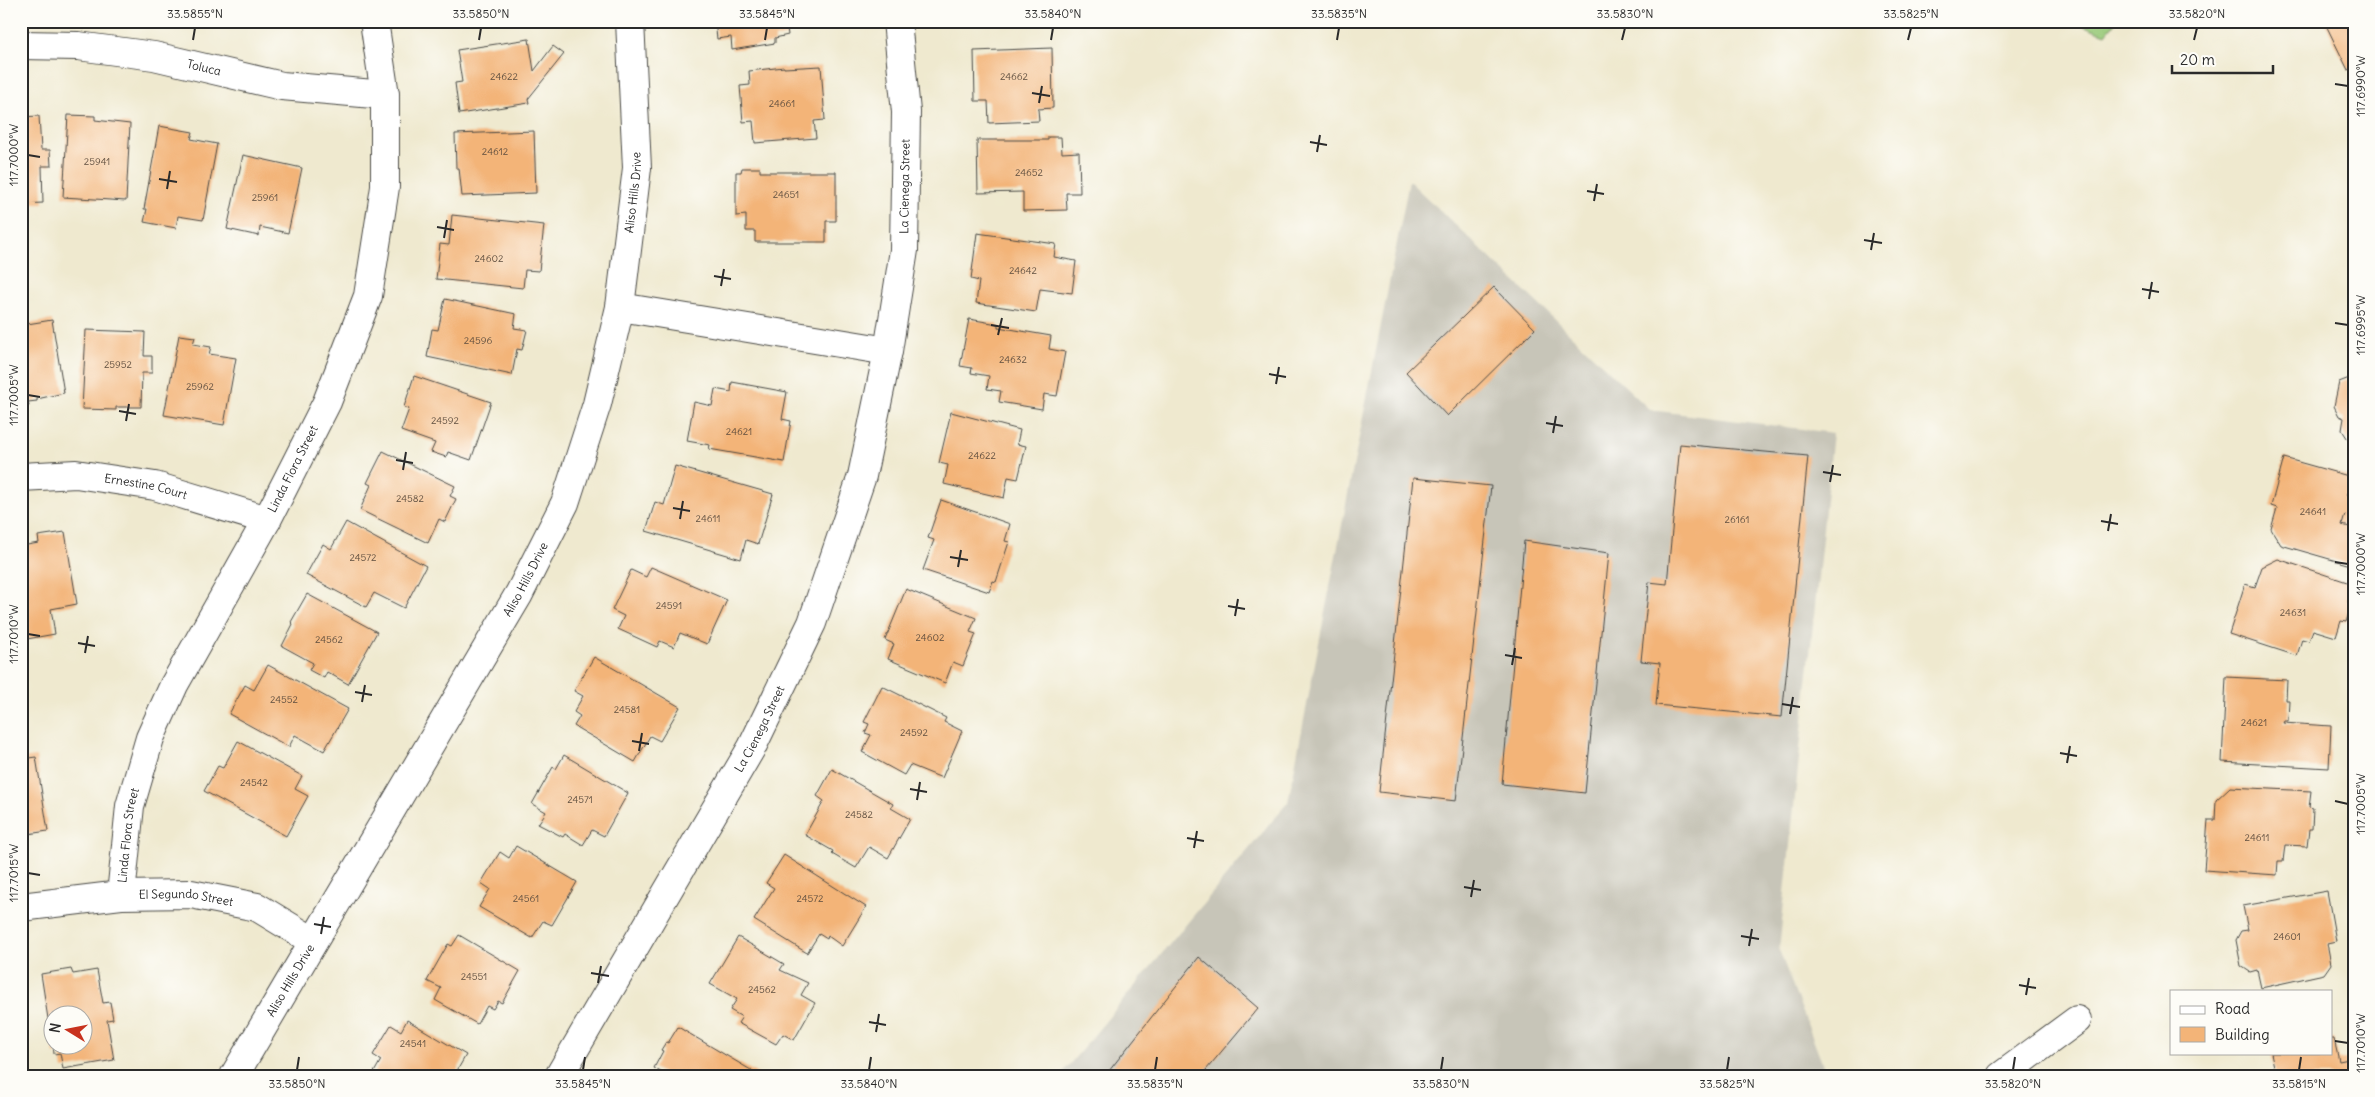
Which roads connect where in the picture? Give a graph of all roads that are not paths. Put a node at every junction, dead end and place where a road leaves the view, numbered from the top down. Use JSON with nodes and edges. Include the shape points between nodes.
{"nodes":[{"id":1,"x":374,"y":21,"type":"edge"},
{"id":2,"x":630,"y":21,"type":"edge"},
{"id":3,"x":897,"y":21,"type":"edge"},
{"id":4,"x":21,"y":45,"type":"edge"},
{"id":5,"x":385,"y":95,"type":"junction"},
{"id":6,"x":620,"y":307,"type":"junction"},
{"id":7,"x":888,"y":351,"type":"junction"},
{"id":8,"x":21,"y":477,"type":"edge"},
{"id":9,"x":267,"y":520,"type":"junction"},
{"id":10,"x":121,"y":895,"type":"junction"},
{"id":11,"x":21,"y":906,"type":"edge"},
{"id":12,"x":313,"y":941,"type":"junction"},
{"id":13,"x":2077,"y":1020,"type":"dead end"},
{"id":14,"x":234,"y":1076,"type":"edge"},
{"id":15,"x":559,"y":1076,"type":"edge"},
{"id":16,"x":2001,"y":1076,"type":"edge"}],
"edges":[{"from":1,"to":5,"type":"street","name":"Linda Flora Street"},
{"from":2,"to":6,"type":"street","name":"Aliso Hills Drive","via":[[637,168]]},
{"from":3,"to":7,"type":"street","name":"La Cienega Street","via":[[906,112],[904,250]]},
{"from":4,"to":5,"type":"street","name":"Toluca","via":[[78,46],[154,56],[282,86]]},
{"from":5,"to":9,"type":"street","name":"Linda Flora Street","via":[[385,187],[368,296],[327,402]]},
{"from":6,"to":7,"type":"street"},
{"from":6,"to":12,"type":"street","name":"Aliso Hills Drive","via":[[597,404],[565,503],[519,594]]},
{"from":7,"to":15,"type":"street","name":"La Cienega Street","via":[[862,476],[812,623],[752,747]]},
{"from":8,"to":9,"type":"street","name":"Ernestine Court","via":[[76,474],[155,486]]},
{"from":9,"to":10,"type":"street","name":"Linda Flora Street","via":[[174,685],[150,738],[130,806]]},
{"from":10,"to":11,"type":"street","name":"El Segundo Street"},
{"from":10,"to":12,"type":"street","name":"El Segundo Street","via":[[191,894],[257,907]]},
{"from":12,"to":14,"type":"street","name":"Aliso Hills Drive"},
{"from":13,"to":16,"type":"street"}]}
